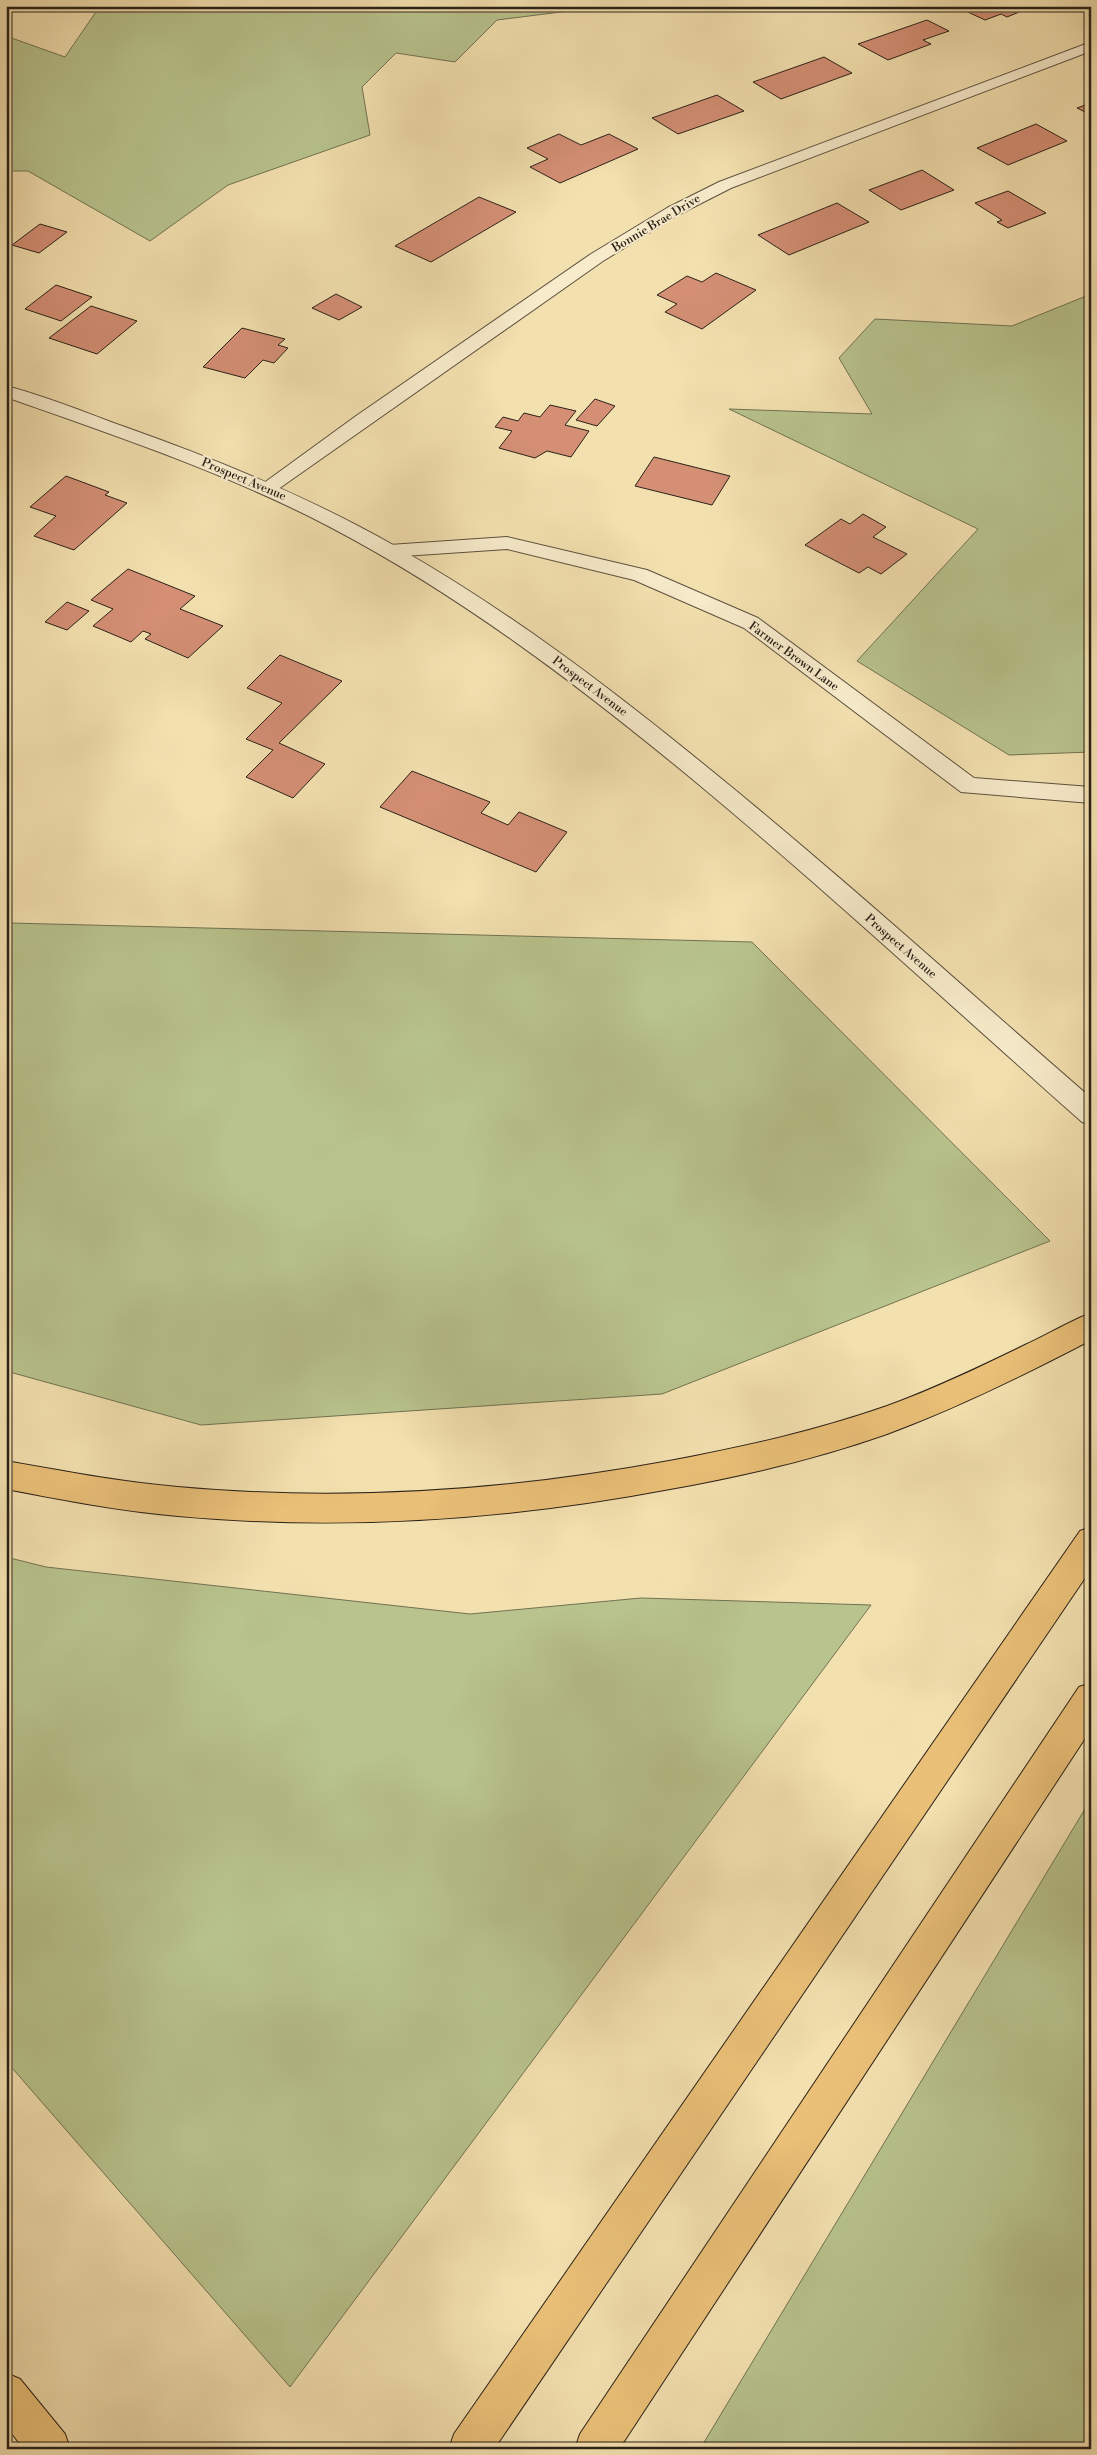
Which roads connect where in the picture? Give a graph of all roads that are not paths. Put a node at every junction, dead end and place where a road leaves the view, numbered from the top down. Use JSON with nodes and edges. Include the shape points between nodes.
{"nodes":[{"id":1,"x":1091,"y":46,"type":"edge"},
{"id":2,"x":6,"y":391,"type":"edge"},
{"id":3,"x":267,"y":488,"type":"junction"},
{"id":4,"x":389,"y":551,"type":"junction"},
{"id":5,"x":1091,"y":795,"type":"edge"},
{"id":6,"x":1084,"y":1109,"type":"edge"},
{"id":7,"x":1091,"y":1326,"type":"edge"},
{"id":8,"x":6,"y":1475,"type":"edge"},
{"id":9,"x":1091,"y":1542,"type":"edge"},
{"id":10,"x":1091,"y":1699,"type":"edge"},
{"id":11,"x":6,"y":2393,"type":"edge"},
{"id":12,"x":50,"y":2449,"type":"edge"},
{"id":13,"x":469,"y":2449,"type":"edge"},
{"id":14,"x":595,"y":2449,"type":"edge"}],
"edges":[{"from":1,"to":3,"type":"street","name":"Bonnie Brae Drive","via":[[742,179],[664,215],[556,286]]},
{"from":2,"to":3,"type":"street","name":"Prospect Avenue","via":[[206,462]]},
{"from":3,"to":4,"type":"street","name":"Prospect Avenue"},
{"from":4,"to":5,"type":"street","name":"Farmer Brown Lane","via":[[506,543],[640,575],[751,623],[969,786]]},
{"from":4,"to":6,"type":"street","name":"Prospect Avenue","via":[[547,653],[690,764],[936,976]]},
{"from":7,"to":8,"type":"highway","via":[[1000,1374],[887,1420],[766,1456],[625,1486],[477,1504],[329,1508],[189,1502]]},
{"from":9,"to":13,"type":"highway"},
{"from":10,"to":14,"type":"highway"},
{"from":11,"to":12,"type":"highway"}]}
